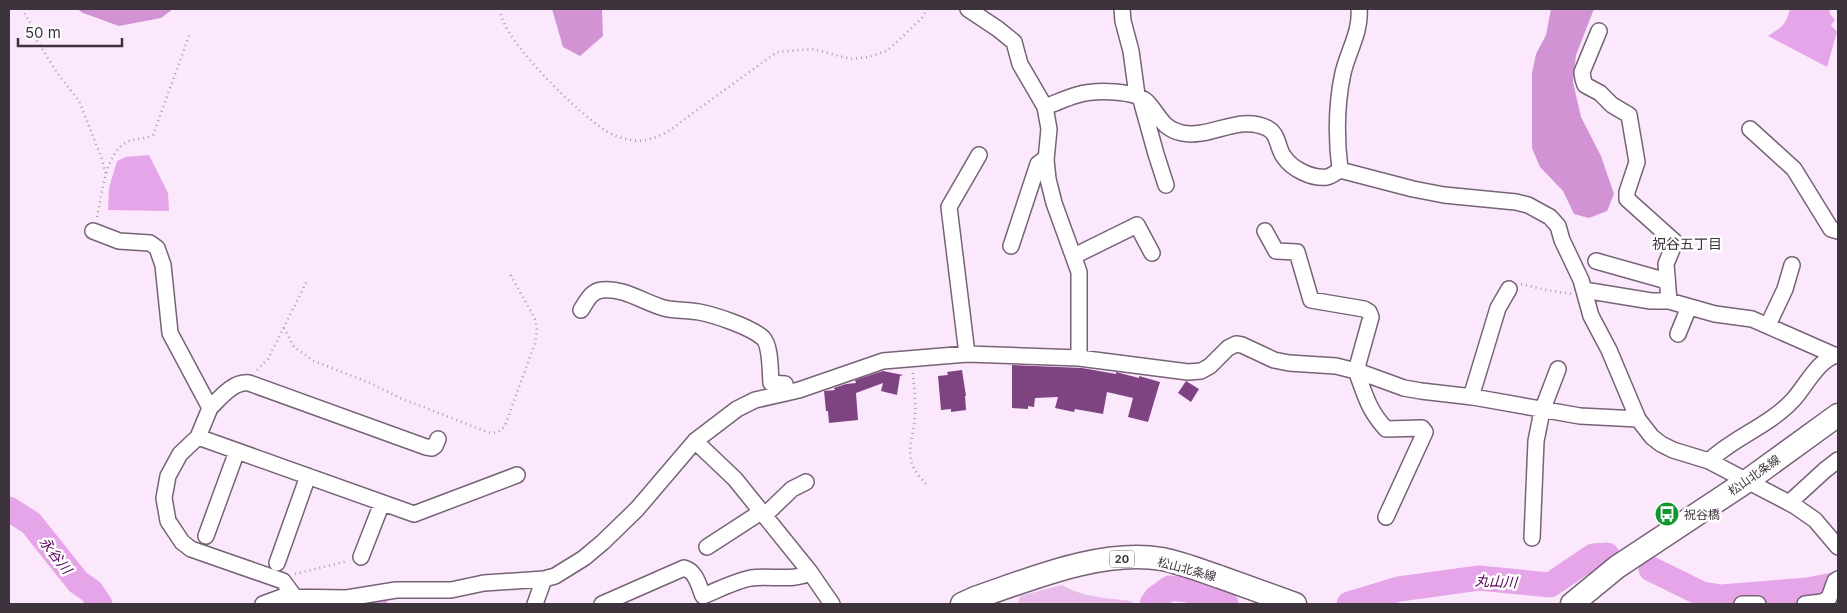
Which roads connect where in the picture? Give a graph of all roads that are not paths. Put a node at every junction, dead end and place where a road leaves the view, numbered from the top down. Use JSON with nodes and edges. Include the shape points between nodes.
{"nodes":[{"id":1,"x":968,"y":9,"type":"edge"},
{"id":2,"x":1122,"y":9,"type":"edge"},
{"id":3,"x":1359,"y":9,"type":"edge"},
{"id":4,"x":1599,"y":31,"type":"dead end"},
{"id":5,"x":1138,"y":96,"type":"junction"},
{"id":6,"x":1045,"y":107,"type":"junction"},
{"id":7,"x":1750,"y":129,"type":"dead end"},
{"id":8,"x":979,"y":155,"type":"dead end"},
{"id":9,"x":1046,"y":158,"type":"junction"},
{"id":10,"x":1340,"y":170,"type":"junction"},
{"id":11,"x":1166,"y":185,"type":"dead end"},
{"id":12,"x":93,"y":231,"type":"road end"},
{"id":13,"x":1265,"y":231,"type":"dead end"},
{"id":14,"x":1838,"y":231,"type":"edge"},
{"id":15,"x":1011,"y":246,"type":"dead end"},
{"id":16,"x":1152,"y":252,"type":"dead end"},
{"id":17,"x":1074,"y":256,"type":"junction"},
{"id":18,"x":1596,"y":261,"type":"dead end"},
{"id":19,"x":1792,"y":266,"type":"dead end"},
{"id":20,"x":1667,"y":281,"type":"junction"},
{"id":21,"x":1509,"y":289,"type":"road end"},
{"id":22,"x":1585,"y":293,"type":"junction"},
{"id":23,"x":1668,"y":301,"type":"junction"},
{"id":24,"x":1689,"y":307,"type":"junction"},
{"id":25,"x":582,"y":310,"type":"dead end"},
{"id":26,"x":1768,"y":325,"type":"junction"},
{"id":27,"x":1678,"y":334,"type":"dead end"},
{"id":28,"x":967,"y":354,"type":"junction"},
{"id":29,"x":1836,"y":355,"type":"edge"},
{"id":30,"x":1078,"y":358,"type":"junction"},
{"id":31,"x":1558,"y":369,"type":"dead end"},
{"id":32,"x":1358,"y":371,"type":"junction"},
{"id":33,"x":786,"y":393,"type":"junction"},
{"id":34,"x":1471,"y":397,"type":"junction"},
{"id":35,"x":210,"y":408,"type":"junction"},
{"id":36,"x":1542,"y":411,"type":"junction"},
{"id":37,"x":1838,"y":415,"type":"edge"},
{"id":38,"x":1638,"y":419,"type":"junction"},
{"id":39,"x":198,"y":437,"type":"junction"},
{"id":40,"x":438,"y":439,"type":"dead end"},
{"id":41,"x":696,"y":440,"type":"junction"},
{"id":42,"x":237,"y":451,"type":"junction"},
{"id":43,"x":1838,"y":460,"type":"edge"},
{"id":44,"x":1709,"y":461,"type":"junction"},
{"id":45,"x":517,"y":475,"type":"dead end"},
{"id":46,"x":308,"y":476,"type":"junction"},
{"id":47,"x":1747,"y":481,"type":"junction"},
{"id":48,"x":806,"y":482,"type":"dead end"},
{"id":49,"x":382,"y":503,"type":"junction"},
{"id":50,"x":1789,"y":503,"type":"junction"},
{"id":51,"x":762,"y":514,"type":"junction"},
{"id":52,"x":1386,"y":517,"type":"dead end"},
{"id":53,"x":206,"y":536,"type":"dead end"},
{"id":54,"x":1532,"y":538,"type":"dead end"},
{"id":55,"x":706,"y":547,"type":"dead end"},
{"id":56,"x":1838,"y":548,"type":"edge"},
{"id":57,"x":361,"y":557,"type":"road end"},
{"id":58,"x":277,"y":563,"type":"dead end"},
{"id":59,"x":810,"y":572,"type":"junction"},
{"id":60,"x":544,"y":579,"type":"junction"},
{"id":61,"x":1837,"y":580,"type":"edge"},
{"id":62,"x":294,"y":596,"type":"junction"},
{"id":63,"x":1289,"y":602,"type":"edge"},
{"id":64,"x":263,"y":604,"type":"edge"},
{"id":65,"x":535,"y":604,"type":"edge"},
{"id":66,"x":602,"y":604,"type":"edge"},
{"id":67,"x":832,"y":604,"type":"edge"},
{"id":68,"x":962,"y":604,"type":"edge"},
{"id":69,"x":1572,"y":604,"type":"edge"},
{"id":70,"x":1742,"y":604,"type":"edge"},
{"id":71,"x":1758,"y":604,"type":"edge"},
{"id":72,"x":1805,"y":604,"type":"edge"}],
"edges":[{"from":1,"to":6,"type":"street","via":[[1014,42],[1020,64]]},
{"from":2,"to":5,"type":"street"},
{"from":3,"to":10,"type":"street","via":[[1358,30],[1340,92],[1337,128]]},
{"from":4,"to":20,"type":"street","via":[[1582,72],[1583,80],[1629,115],[1637,162],[1626,192],[1627,199],[1675,242],[1666,264]]},
{"from":5,"to":6,"type":"street","via":[[1092,92]]},
{"from":5,"to":10,"type":"street","via":[[1149,103],[1168,129],[1192,134],[1229,125],[1260,126],[1275,136],[1283,156],[1301,172],[1325,177]]},
{"from":5,"to":11,"type":"street"},
{"from":6,"to":9,"type":"street","via":[[1049,129]]},
{"from":7,"to":14,"type":"street","via":[[1794,169],[1831,229]]},
{"from":8,"to":28,"type":"street","via":[[949,207]]},
{"from":9,"to":15,"type":"street","via":[[1038,164]]},
{"from":9,"to":17,"type":"street","via":[[1054,203]]},
{"from":10,"to":22,"type":"street","via":[[1444,195],[1516,202],[1540,211],[1558,226]]},
{"from":12,"to":35,"type":"street","via":[[119,241],[150,243],[157,248],[163,265],[170,333]]},
{"from":13,"to":32,"type":"street","via":[[1276,251],[1297,252],[1311,300],[1369,312],[1371,317]]},
{"from":16,"to":17,"type":"street","via":[[1137,225]]},
{"from":17,"to":30,"type":"street","via":[[1079,279]]},
{"from":18,"to":20,"type":"street"},
{"from":19,"to":26,"type":"street"},
{"from":20,"to":23,"type":"street"},
{"from":21,"to":34,"type":"street","via":[[1498,308]]},
{"from":22,"to":23,"type":"street"},
{"from":22,"to":38,"type":"street"},
{"from":23,"to":24,"type":"street"},
{"from":24,"to":26,"type":"street","via":[[1752,318]]},
{"from":24,"to":27,"type":"street"},
{"from":25,"to":33,"type":"street","via":[[592,293],[615,289],[667,309],[721,318],[756,333],[764,340],[768,346],[771,383],[785,384]]},
{"from":26,"to":29,"type":"street"},
{"from":28,"to":30,"type":"street"},
{"from":28,"to":33,"type":"street","via":[[882,361]]},
{"from":29,"to":44,"type":"street","via":[[1824,362],[1780,414],[1722,449]]},
{"from":30,"to":32,"type":"street","via":[[1201,371],[1236,344],[1274,360]]},
{"from":31,"to":36,"type":"street"},
{"from":32,"to":34,"type":"street","via":[[1404,388]]},
{"from":32,"to":52,"type":"street","via":[[1368,404],[1386,429],[1422,428],[1425,432]]},
{"from":33,"to":41,"type":"street","via":[[755,400],[737,409]]},
{"from":34,"to":36,"type":"street"},
{"from":35,"to":39,"type":"street"},
{"from":35,"to":40,"type":"street","via":[[228,391],[245,383],[426,448],[435,446]]},
{"from":36,"to":38,"type":"street"},
{"from":36,"to":54,"type":"street","via":[[1536,441]]},
{"from":37,"to":47,"type":"main road","name":"松山北条線"},
{"from":38,"to":44,"type":"street","via":[[1661,444]]},
{"from":39,"to":42,"type":"street"},
{"from":39,"to":62,"type":"street","via":[[180,454],[168,476],[165,510],[174,532],[191,548],[283,581]]},
{"from":41,"to":51,"type":"street","via":[[735,479]]},
{"from":41,"to":60,"type":"street","via":[[604,542],[568,569]]},
{"from":42,"to":46,"type":"street"},
{"from":42,"to":53,"type":"street"},
{"from":43,"to":50,"type":"street"},
{"from":44,"to":47,"type":"street"},
{"from":45,"to":49,"type":"street","via":[[414,514]]},
{"from":46,"to":49,"type":"street"},
{"from":46,"to":58,"type":"street"},
{"from":47,"to":50,"type":"street"},
{"from":47,"to":69,"type":"main road","name":"松山北条線","via":[[1617,567]]},
{"from":48,"to":51,"type":"street","via":[[792,489]]},
{"from":49,"to":57,"type":"street"},
{"from":50,"to":56,"type":"street","via":[[1815,520]]},
{"from":51,"to":55,"type":"street"},
{"from":51,"to":59,"type":"street"},
{"from":59,"to":66,"type":"street","via":[[800,577],[752,578],[703,596],[696,578],[688,568],[684,568]]},
{"from":59,"to":67,"type":"street"},
{"from":60,"to":62,"type":"street","via":[[451,590],[396,590],[347,598]]},
{"from":60,"to":65,"type":"street"},
{"from":61,"to":72,"type":"street","via":[[1829,598]]},
{"from":62,"to":64,"type":"street"},
{"from":63,"to":68,"type":"main road","name":"松山北条線","number":"20","via":[[1195,568],[1162,559],[1130,558],[1092,562],[1055,571]]},
{"from":70,"to":71,"type":"street"}]}
